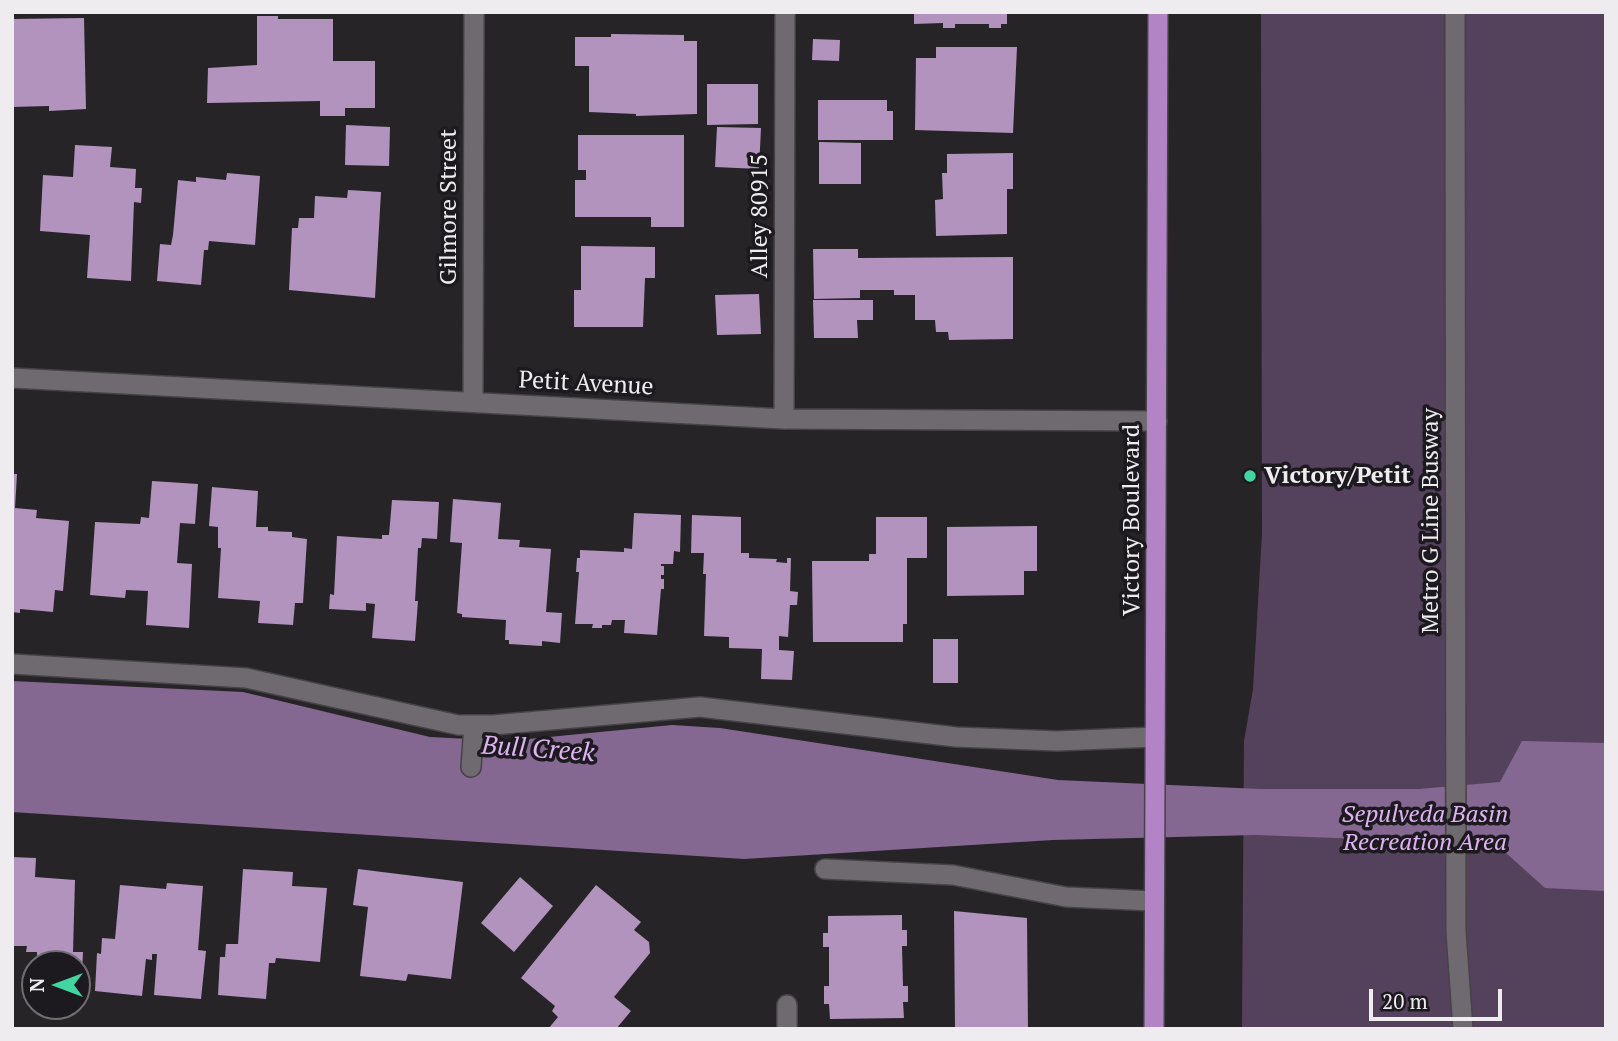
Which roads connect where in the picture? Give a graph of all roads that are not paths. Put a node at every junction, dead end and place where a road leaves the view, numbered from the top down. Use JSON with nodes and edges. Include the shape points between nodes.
{"nodes":[{"id":1,"x":474,"y":12,"type":"edge"},
{"id":2,"x":785,"y":12,"type":"edge"},
{"id":3,"x":1158,"y":12,"type":"edge"},
{"id":4,"x":1455,"y":12,"type":"edge"},
{"id":5,"x":12,"y":378,"type":"edge"},
{"id":6,"x":473,"y":402,"type":"junction"},
{"id":7,"x":784,"y":419,"type":"junction"},
{"id":8,"x":1157,"y":421,"type":"junction"},
{"id":9,"x":12,"y":664,"type":"edge"},
{"id":10,"x":474,"y":725,"type":"junction"},
{"id":11,"x":1155,"y":737,"type":"junction"},
{"id":12,"x":471,"y":767,"type":"dead end"},
{"id":13,"x":825,"y":869,"type":"dead end"},
{"id":14,"x":1153,"y":901,"type":"junction"},
{"id":15,"x":787,"y":1005,"type":"dead end"},
{"id":16,"x":787,"y":1029,"type":"edge"},
{"id":17,"x":1154,"y":1029,"type":"edge"},
{"id":18,"x":1463,"y":1029,"type":"edge"}],
"edges":[{"from":1,"to":6,"type":"street","name":"Gilmore Street"},
{"from":2,"to":7,"type":"street","name":"Alley 80915"},
{"from":3,"to":8,"type":"main road","name":"Victory Boulevard"},
{"from":4,"to":18,"type":"street","name":"Metro G Line Busway","via":[[1456,932]]},
{"from":5,"to":6,"type":"street","name":"Petit Avenue"},
{"from":6,"to":7,"type":"street","name":"Petit Avenue"},
{"from":7,"to":8,"type":"street","name":"Petit Avenue"},
{"from":8,"to":11,"type":"main road","name":"Victory Boulevard"},
{"from":9,"to":10,"type":"street","via":[[246,678]]},
{"from":10,"to":11,"type":"street","via":[[700,707],[956,737],[1057,741]]},
{"from":10,"to":12,"type":"street"},
{"from":11,"to":14,"type":"main road","name":"Victory Boulevard"},
{"from":13,"to":14,"type":"street","via":[[953,875],[1066,897]]},
{"from":14,"to":17,"type":"main road","name":"Victory Boulevard"},
{"from":15,"to":16,"type":"street"}]}
